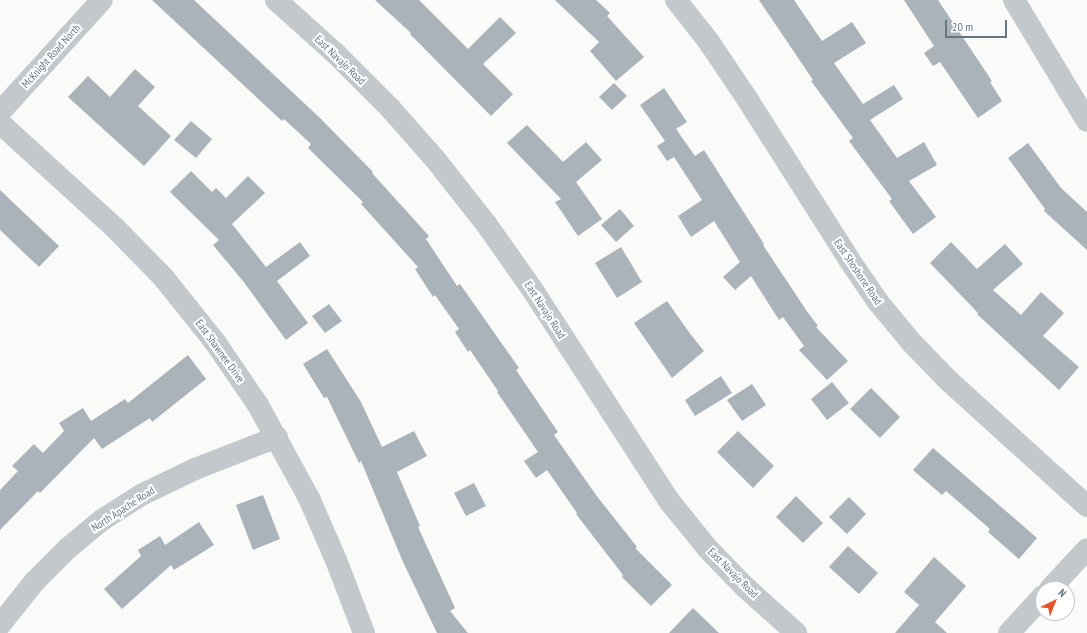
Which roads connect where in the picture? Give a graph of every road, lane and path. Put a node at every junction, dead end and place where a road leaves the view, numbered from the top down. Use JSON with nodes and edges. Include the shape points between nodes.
{"nodes":[{"id":1,"x":102,"y":0,"type":"edge"},
{"id":2,"x":276,"y":0,"type":"edge"},
{"id":3,"x":676,"y":0,"type":"edge"},
{"id":4,"x":1014,"y":0,"type":"edge"},
{"id":5,"x":0,"y":112,"type":"edge"},
{"id":6,"x":1087,"y":121,"type":"edge"},
{"id":7,"x":0,"y":123,"type":"edge"},
{"id":8,"x":277,"y":437,"type":"junction"},
{"id":9,"x":1087,"y":506,"type":"edge"},
{"id":10,"x":1087,"y":549,"type":"edge"},
{"id":11,"x":1057,"y":581,"type":"edge"},
{"id":12,"x":1035,"y":605,"type":"edge"},
{"id":13,"x":0,"y":625,"type":"edge"},
{"id":14,"x":364,"y":633,"type":"edge"},
{"id":15,"x":796,"y":633,"type":"edge"},
{"id":16,"x":1009,"y":633,"type":"edge"}],
"edges":[{"from":1,"to":5,"type":"street","name":"McKnight Road North"},
{"from":2,"to":15,"type":"street","name":"East Navajo Road","via":[[336,54],[390,108],[435,159],[523,276],[670,502],[708,549]]},
{"from":3,"to":9,"type":"street","name":"East Shoshone Road","via":[[709,42],[746,97],[878,302],[912,343],[949,381]]},
{"from":4,"to":6,"type":"street"},
{"from":7,"to":8,"type":"street","name":"East Shawnee Drive","via":[[115,228],[163,277],[215,342]]},
{"from":8,"to":13,"type":"street","name":"North Apache Road","via":[[195,469],[141,495],[102,520],[67,548],[34,581]]},
{"from":8,"to":14,"type":"street","name":"East Shawnee Drive","via":[[309,498]]},
{"from":10,"to":11,"type":"street"},
{"from":12,"to":16,"type":"street"}]}
